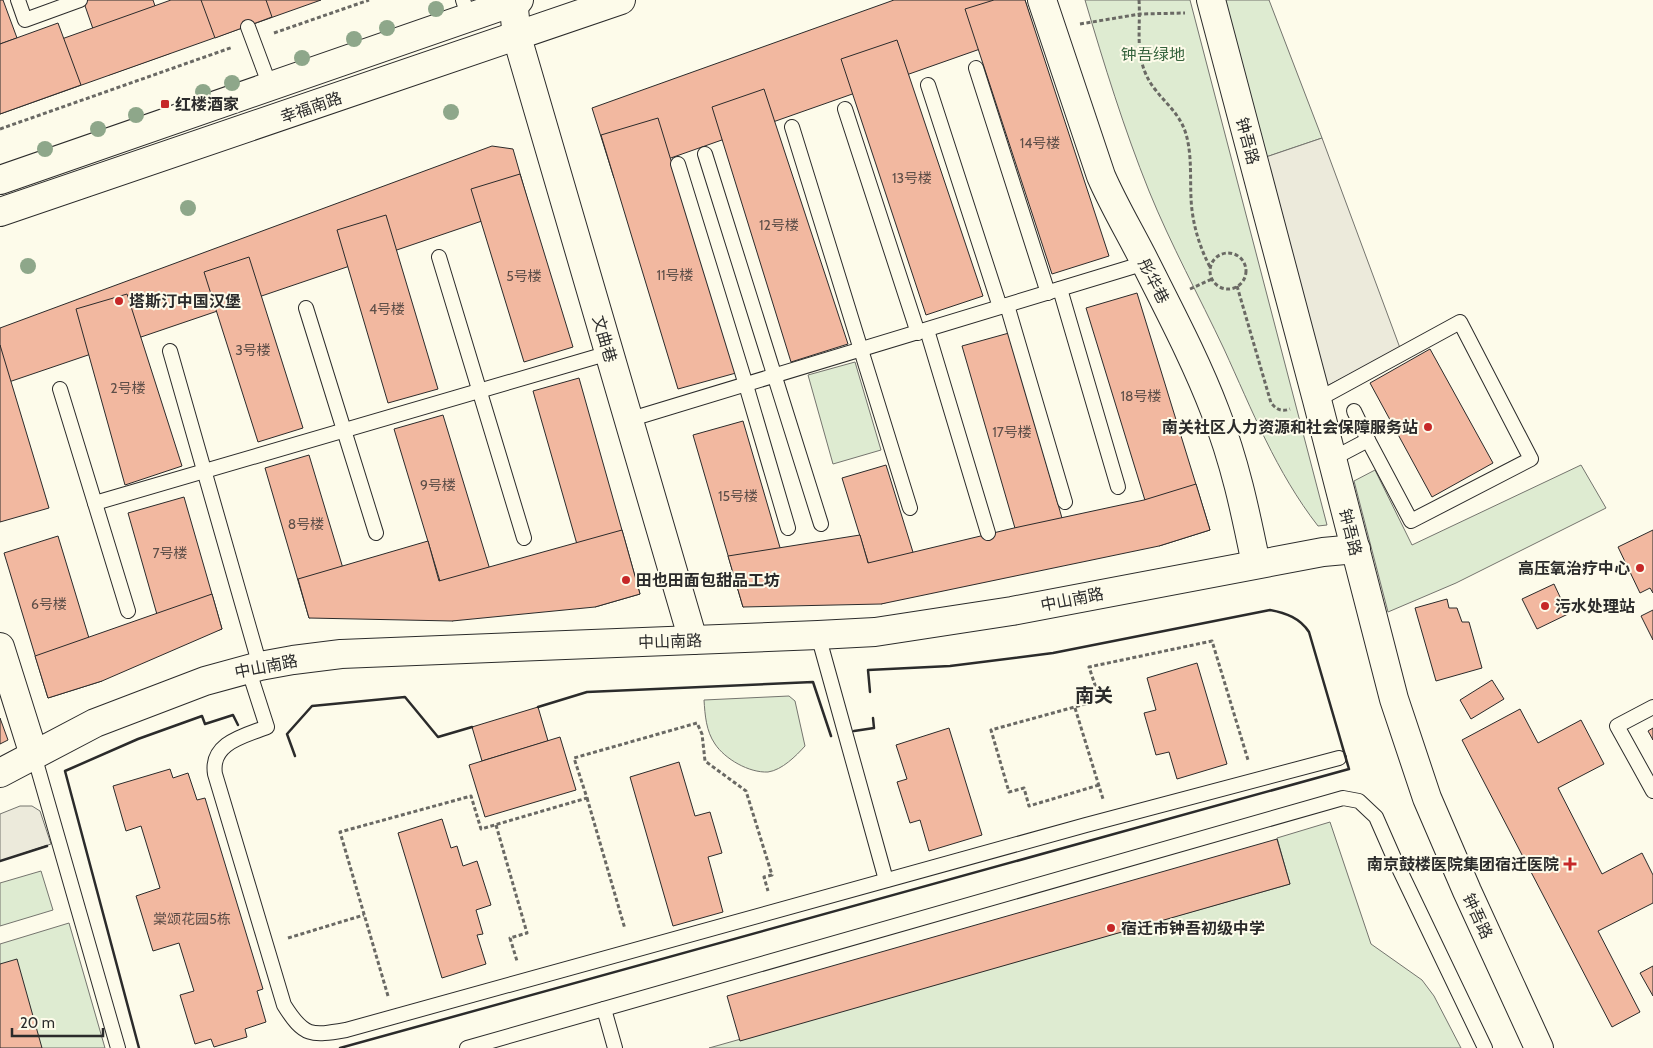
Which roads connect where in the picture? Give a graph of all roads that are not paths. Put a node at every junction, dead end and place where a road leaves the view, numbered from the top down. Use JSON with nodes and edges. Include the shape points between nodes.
{"nodes":[{"id":1,"x":18,"y":0,"type":"edge"},
{"id":2,"x":80,"y":0,"type":"edge"},
{"id":3,"x":621,"y":0,"type":"edge"},
{"id":4,"x":1042,"y":0,"type":"edge"},
{"id":5,"x":515,"y":1,"type":"edge"},
{"id":6,"x":1213,"y":7,"type":"edge"},
{"id":7,"x":466,"y":9,"type":"edge"},
{"id":8,"x":248,"y":26,"type":"dead end"},
{"id":9,"x":517,"y":37,"type":"junction"},
{"id":10,"x":976,"y":68,"type":"dead end"},
{"id":11,"x":928,"y":85,"type":"dead end"},
{"id":12,"x":270,"y":86,"type":"junction"},
{"id":13,"x":845,"y":109,"type":"dead end"},
{"id":14,"x":792,"y":127,"type":"dead end"},
{"id":15,"x":705,"y":154,"type":"dead end"},
{"id":16,"x":678,"y":164,"type":"dead end"},
{"id":17,"x":0,"y":180,"type":"edge"},
{"id":18,"x":0,"y":212,"type":"edge"},
{"id":19,"x":439,"y":257,"type":"dead end"},
{"id":20,"x":1145,"y":263,"type":"junction"},
{"id":21,"x":1054,"y":291,"type":"junction"},
{"id":22,"x":1003,"y":306,"type":"junction"},
{"id":23,"x":306,"y":308,"type":"dead end"},
{"id":24,"x":922,"y":331,"type":"junction"},
{"id":25,"x":861,"y":350,"type":"junction"},
{"id":26,"x":170,"y":351,"type":"dead end"},
{"id":27,"x":609,"y":352,"type":"junction"},
{"id":28,"x":775,"y":376,"type":"junction"},
{"id":29,"x":746,"y":385,"type":"junction"},
{"id":30,"x":60,"y":389,"type":"dead end"},
{"id":31,"x":479,"y":390,"type":"junction"},
{"id":32,"x":1317,"y":400,"type":"junction"},
{"id":33,"x":1354,"y":411,"type":"dead end"},
{"id":34,"x":628,"y":420,"type":"junction"},
{"id":35,"x":344,"y":430,"type":"junction"},
{"id":36,"x":1368,"y":440,"type":"junction"},
{"id":37,"x":1332,"y":459,"type":"junction"},
{"id":38,"x":204,"y":472,"type":"junction"},
{"id":39,"x":1118,"y":487,"type":"dead end"},
{"id":40,"x":1065,"y":502,"type":"dead end"},
{"id":41,"x":95,"y":504,"type":"junction"},
{"id":42,"x":910,"y":508,"type":"dead end"},
{"id":43,"x":821,"y":524,"type":"dead end"},
{"id":44,"x":788,"y":528,"type":"dead end"},
{"id":45,"x":376,"y":533,"type":"dead end"},
{"id":46,"x":988,"y":533,"type":"dead end"},
{"id":47,"x":524,"y":538,"type":"dead end"},
{"id":48,"x":1356,"y":549,"type":"junction"},
{"id":49,"x":1256,"y":564,"type":"junction"},
{"id":50,"x":128,"y":611,"type":"dead end"},
{"id":51,"x":818,"y":635,"type":"junction"},
{"id":52,"x":693,"y":640,"type":"junction"},
{"id":53,"x":0,"y":647,"type":"edge"},
{"id":54,"x":254,"y":667,"type":"junction"},
{"id":55,"x":1653,"y":707,"type":"edge"},
{"id":56,"x":34,"y":755,"type":"junction"},
{"id":57,"x":1339,"y":758,"type":"dead end"},
{"id":58,"x":0,"y":773,"type":"edge"},
{"id":59,"x":1653,"y":791,"type":"edge"},
{"id":60,"x":886,"y":880,"type":"junction"},
{"id":61,"x":604,"y":1009,"type":"junction"},
{"id":62,"x":118,"y":1048,"type":"edge"},
{"id":63,"x":468,"y":1048,"type":"edge"},
{"id":64,"x":615,"y":1048,"type":"edge"},
{"id":65,"x":1485,"y":1048,"type":"edge"},
{"id":66,"x":1539,"y":1048,"type":"edge"}],
"edges":[{"from":1,"to":2,"type":"lane","via":[[25,20]]},
{"from":3,"to":9,"type":"street","name":"幸福南路"},
{"from":4,"to":20,"type":"street","name":"彤华巷","via":[[1097,166]]},
{"from":5,"to":7,"type":"street","name":"幸福南路"},
{"from":5,"to":9,"type":"street","name":"文曲巷"},
{"from":6,"to":32,"type":"street","name":"钟吾路"},
{"from":7,"to":12,"type":"street","name":"幸福南路"},
{"from":8,"to":12,"type":"lane"},
{"from":9,"to":18,"type":"street","name":"幸福南路"},
{"from":9,"to":27,"type":"street","name":"文曲巷"},
{"from":10,"to":21,"type":"lane"},
{"from":11,"to":22,"type":"lane"},
{"from":12,"to":17,"type":"street","name":"幸福南路"},
{"from":13,"to":24,"type":"lane"},
{"from":14,"to":25,"type":"lane"},
{"from":15,"to":28,"type":"lane"},
{"from":16,"to":29,"type":"lane"},
{"from":19,"to":31,"type":"lane"},
{"from":20,"to":21,"type":"lane"},
{"from":20,"to":49,"type":"street","name":"彤华巷","via":[[1195,364],[1230,449]]},
{"from":21,"to":22,"type":"lane"},
{"from":21,"to":39,"type":"lane"},
{"from":22,"to":24,"type":"lane"},
{"from":22,"to":40,"type":"lane"},
{"from":23,"to":35,"type":"lane"},
{"from":24,"to":25,"type":"lane"},
{"from":24,"to":46,"type":"lane"},
{"from":25,"to":28,"type":"lane"},
{"from":25,"to":42,"type":"lane"},
{"from":26,"to":38,"type":"lane"},
{"from":27,"to":31,"type":"lane"},
{"from":27,"to":34,"type":"street","name":"文曲巷"},
{"from":28,"to":29,"type":"lane"},
{"from":28,"to":43,"type":"lane"},
{"from":29,"to":34,"type":"lane"},
{"from":29,"to":44,"type":"lane"},
{"from":30,"to":41,"type":"lane"},
{"from":31,"to":35,"type":"lane"},
{"from":31,"to":47,"type":"lane"},
{"from":32,"to":36,"type":"lane","via":[[1460,322],[1531,459],[1411,521]]},
{"from":32,"to":37,"type":"street","name":"钟吾路"},
{"from":33,"to":36,"type":"lane"},
{"from":34,"to":52,"type":"street","name":"文曲巷"},
{"from":35,"to":38,"type":"lane"},
{"from":35,"to":45,"type":"lane"},
{"from":36,"to":37,"type":"lane"},
{"from":37,"to":48,"type":"street","name":"钟吾路"},
{"from":38,"to":41,"type":"lane"},
{"from":38,"to":54,"type":"lane"},
{"from":41,"to":50,"type":"lane"},
{"from":48,"to":49,"type":"street","name":"中山南路"},
{"from":48,"to":66,"type":"street","name":"钟吾路","via":[[1394,699],[1427,798]]},
{"from":49,"to":51,"type":"street","name":"中山南路","via":[[1012,611],[875,632]]},
{"from":51,"to":52,"type":"street","name":"中山南路"},
{"from":51,"to":60,"type":"lane"},
{"from":52,"to":54,"type":"street","name":"中山南路","via":[[341,654]]},
{"from":53,"to":56,"type":"street"},
{"from":54,"to":56,"type":"street","name":"中山南路","via":[[205,681],[95,723]]},
{"from":54,"to":60,"type":"lane","via":[[267,727],[232,740],[219,754],[214,767],[284,1005],[292,1019],[309,1033],[346,1030]]},
{"from":55,"to":59,"type":"lane","via":[[1617,726]]},
{"from":56,"to":58,"type":"street","name":"中山南路"},
{"from":56,"to":62,"type":"lane"},
{"from":57,"to":60,"type":"lane"},
{"from":61,"to":63,"type":"lane"},
{"from":61,"to":64,"type":"lane"},
{"from":61,"to":65,"type":"lane","via":[[1342,798],[1359,801],[1376,817]]}]}
